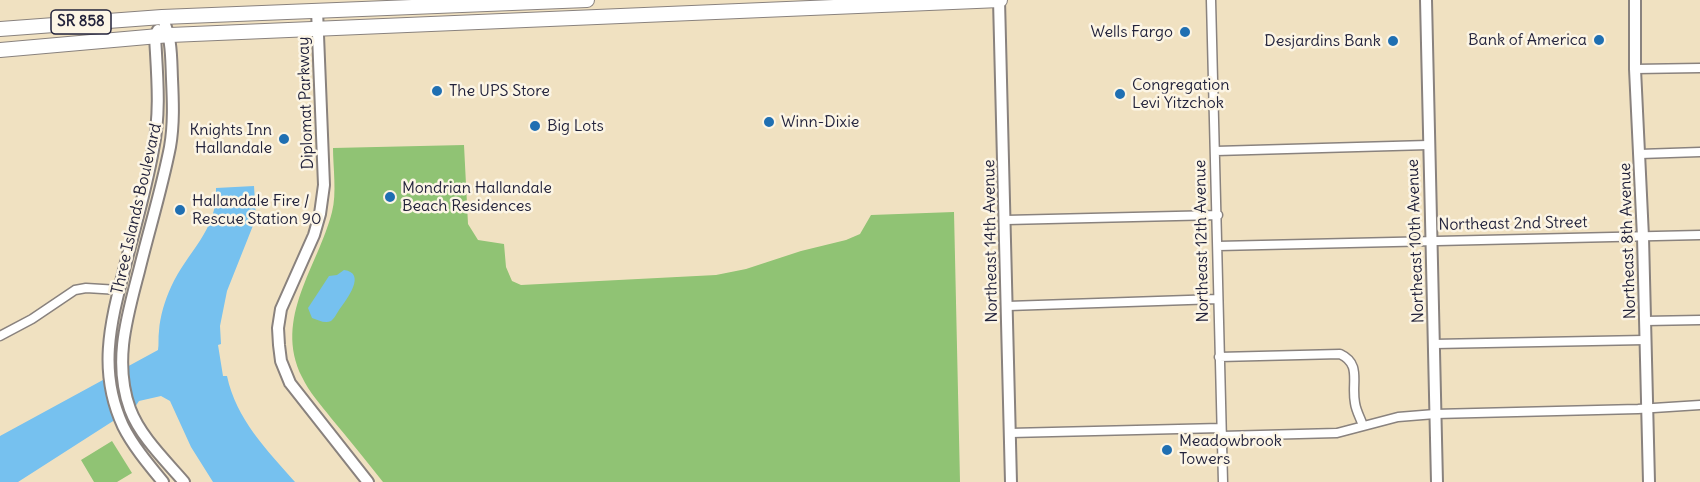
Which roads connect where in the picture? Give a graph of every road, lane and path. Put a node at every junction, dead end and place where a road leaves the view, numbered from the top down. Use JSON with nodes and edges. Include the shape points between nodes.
{"nodes":[{"id":1,"x":573,"y":0,"type":"edge"},
{"id":2,"x":587,"y":0,"type":"edge"},
{"id":3,"x":780,"y":0,"type":"edge"},
{"id":4,"x":1000,"y":0,"type":"edge"},
{"id":5,"x":1211,"y":0,"type":"edge"},
{"id":6,"x":1426,"y":0,"type":"edge"},
{"id":7,"x":1635,"y":0,"type":"edge"},
{"id":8,"x":558,"y":1,"type":"edge"},
{"id":9,"x":467,"y":2,"type":"edge"},
{"id":10,"x":797,"y":4,"type":"edge"},
{"id":11,"x":317,"y":10,"type":"junction"},
{"id":12,"x":758,"y":10,"type":"junction"},
{"id":13,"x":162,"y":16,"type":"junction"},
{"id":14,"x":567,"y":18,"type":"junction"},
{"id":15,"x":467,"y":23,"type":"junction"},
{"id":16,"x":0,"y":28,"type":"edge"},
{"id":17,"x":318,"y":29,"type":"junction"},
{"id":18,"x":170,"y":35,"type":"junction"},
{"id":19,"x":156,"y":36,"type":"junction"},
{"id":20,"x":0,"y":50,"type":"edge"},
{"id":21,"x":1700,"y":68,"type":"edge"},
{"id":22,"x":1635,"y":69,"type":"junction"},
{"id":23,"x":1428,"y":145,"type":"junction"},
{"id":24,"x":1216,"y":151,"type":"junction"},
{"id":25,"x":1700,"y":152,"type":"edge"},
{"id":26,"x":1640,"y":154,"type":"junction"},
{"id":27,"x":1218,"y":215,"type":"junction"},
{"id":28,"x":1005,"y":220,"type":"junction"},
{"id":29,"x":1700,"y":236,"type":"edge"},
{"id":30,"x":1643,"y":237,"type":"junction"},
{"id":31,"x":1431,"y":241,"type":"junction"},
{"id":32,"x":1218,"y":246,"type":"junction"},
{"id":33,"x":119,"y":290,"type":"junction"},
{"id":34,"x":1218,"y":299,"type":"junction"},
{"id":35,"x":1008,"y":306,"type":"junction"},
{"id":36,"x":1700,"y":320,"type":"edge"},
{"id":37,"x":1645,"y":321,"type":"junction"},
{"id":38,"x":0,"y":336,"type":"edge"},
{"id":39,"x":1645,"y":340,"type":"junction"},
{"id":40,"x":1434,"y":344,"type":"junction"},
{"id":41,"x":1219,"y":357,"type":"junction"},
{"id":42,"x":1700,"y":405,"type":"edge"},
{"id":43,"x":1648,"y":407,"type":"junction"},
{"id":44,"x":1435,"y":414,"type":"junction"},
{"id":45,"x":1363,"y":426,"type":"junction"},
{"id":46,"x":1222,"y":432,"type":"junction"},
{"id":47,"x":1010,"y":433,"type":"junction"},
{"id":48,"x":164,"y":482,"type":"edge"},
{"id":49,"x":184,"y":482,"type":"edge"},
{"id":50,"x":368,"y":482,"type":"edge"},
{"id":51,"x":1011,"y":482,"type":"edge"},
{"id":52,"x":1223,"y":482,"type":"edge"},
{"id":53,"x":1437,"y":482,"type":"edge"},
{"id":54,"x":1649,"y":482,"type":"edge"}],
"edges":[{"from":1,"to":2,"type":"main road","number":"SR 858"},
{"from":1,"to":8,"type":"main road","number":"SR 858"},
{"from":1,"to":14,"type":"street"},
{"from":3,"to":12,"type":"street"},
{"from":4,"to":10,"type":"main road","number":"SR 858"},
{"from":4,"to":28,"type":"street","name":"Northeast 14th Avenue"},
{"from":5,"to":24,"type":"street","name":"Northeast 12th Avenue"},
{"from":6,"to":23,"type":"street","name":"Northeast 10th Avenue"},
{"from":7,"to":22,"type":"street","name":"Northeast 8th Avenue"},
{"from":8,"to":9,"type":"main road","number":"SR 858"},
{"from":8,"to":14,"type":"street"},
{"from":9,"to":11,"type":"main road","number":"SR 858"},
{"from":9,"to":15,"type":"street"},
{"from":10,"to":12,"type":"main road","number":"SR 858"},
{"from":11,"to":13,"type":"main road","number":"SR 858"},
{"from":11,"to":17,"type":"street","name":"Diplomat Parkway"},
{"from":12,"to":14,"type":"main road","number":"SR 858"},
{"from":13,"to":16,"type":"main road","number":"SR 858"},
{"from":13,"to":18,"type":"street","name":"Three Islands Boulevard"},
{"from":13,"to":19,"type":"street","name":"Three Islands Boulevard"},
{"from":14,"to":15,"type":"main road","number":"SR 858"},
{"from":15,"to":17,"type":"main road","number":"SR 858"},
{"from":17,"to":18,"type":"main road","number":"SR 858"},
{"from":17,"to":50,"type":"street","name":"Diplomat Parkway","via":[[324,178],[321,214],[281,309],[279,345],[290,383]]},
{"from":18,"to":19,"type":"main road","number":"SR 858"},
{"from":18,"to":49,"type":"street","name":"Three Islands Boulevard","via":[[170,147],[128,314],[121,359],[124,388],[136,421]]},
{"from":19,"to":20,"type":"main road","number":"SR 858"},
{"from":19,"to":33,"type":"street","name":"Three Islands Boulevard","via":[[155,139]]},
{"from":21,"to":22,"type":"street"},
{"from":22,"to":26,"type":"street","name":"Northeast 8th Avenue"},
{"from":23,"to":24,"type":"street"},
{"from":23,"to":31,"type":"street","name":"Northeast 10th Avenue"},
{"from":24,"to":27,"type":"street","name":"Northeast 12th Avenue"},
{"from":25,"to":26,"type":"street"},
{"from":26,"to":30,"type":"street","name":"Northeast 8th Avenue"},
{"from":27,"to":28,"type":"street"},
{"from":27,"to":32,"type":"street","name":"Northeast 12th Avenue"},
{"from":28,"to":35,"type":"street","name":"Northeast 14th Avenue"},
{"from":29,"to":30,"type":"street","name":"Northeast 2nd Street"},
{"from":30,"to":31,"type":"street","name":"Northeast 2nd Street"},
{"from":30,"to":37,"type":"street","name":"Northeast 8th Avenue"},
{"from":31,"to":32,"type":"street","name":"Northeast 2nd Street"},
{"from":31,"to":40,"type":"street","name":"Northeast 10th Avenue"},
{"from":32,"to":34,"type":"street","name":"Northeast 12th Avenue"},
{"from":33,"to":38,"type":"street","via":[[75,290]]},
{"from":33,"to":48,"type":"street","name":"Three Islands Boulevard","via":[[108,343],[111,390],[124,428]]},
{"from":34,"to":35,"type":"street"},
{"from":34,"to":41,"type":"street","name":"Northeast 12th Avenue"},
{"from":35,"to":47,"type":"street","name":"Northeast 14th Avenue"},
{"from":36,"to":37,"type":"street"},
{"from":37,"to":39,"type":"street","name":"Northeast 8th Avenue"},
{"from":39,"to":40,"type":"street"},
{"from":39,"to":43,"type":"street","name":"Northeast 8th Avenue"},
{"from":40,"to":44,"type":"street","name":"Northeast 10th Avenue"},
{"from":41,"to":45,"type":"street","via":[[1340,354],[1349,358],[1354,367],[1355,403]]},
{"from":41,"to":46,"type":"street","name":"Northeast 12th Avenue"},
{"from":42,"to":43,"type":"street"},
{"from":43,"to":44,"type":"street"},
{"from":43,"to":54,"type":"street","name":"Northeast 8th Avenue"},
{"from":44,"to":45,"type":"street","via":[[1398,417]]},
{"from":44,"to":53,"type":"street","name":"Northeast 10th Avenue"},
{"from":45,"to":46,"type":"street","via":[[1337,433]]},
{"from":46,"to":47,"type":"street"},
{"from":46,"to":52,"type":"street","name":"Northeast 12th Avenue"},
{"from":47,"to":51,"type":"street","name":"Northeast 14th Avenue"}]}
